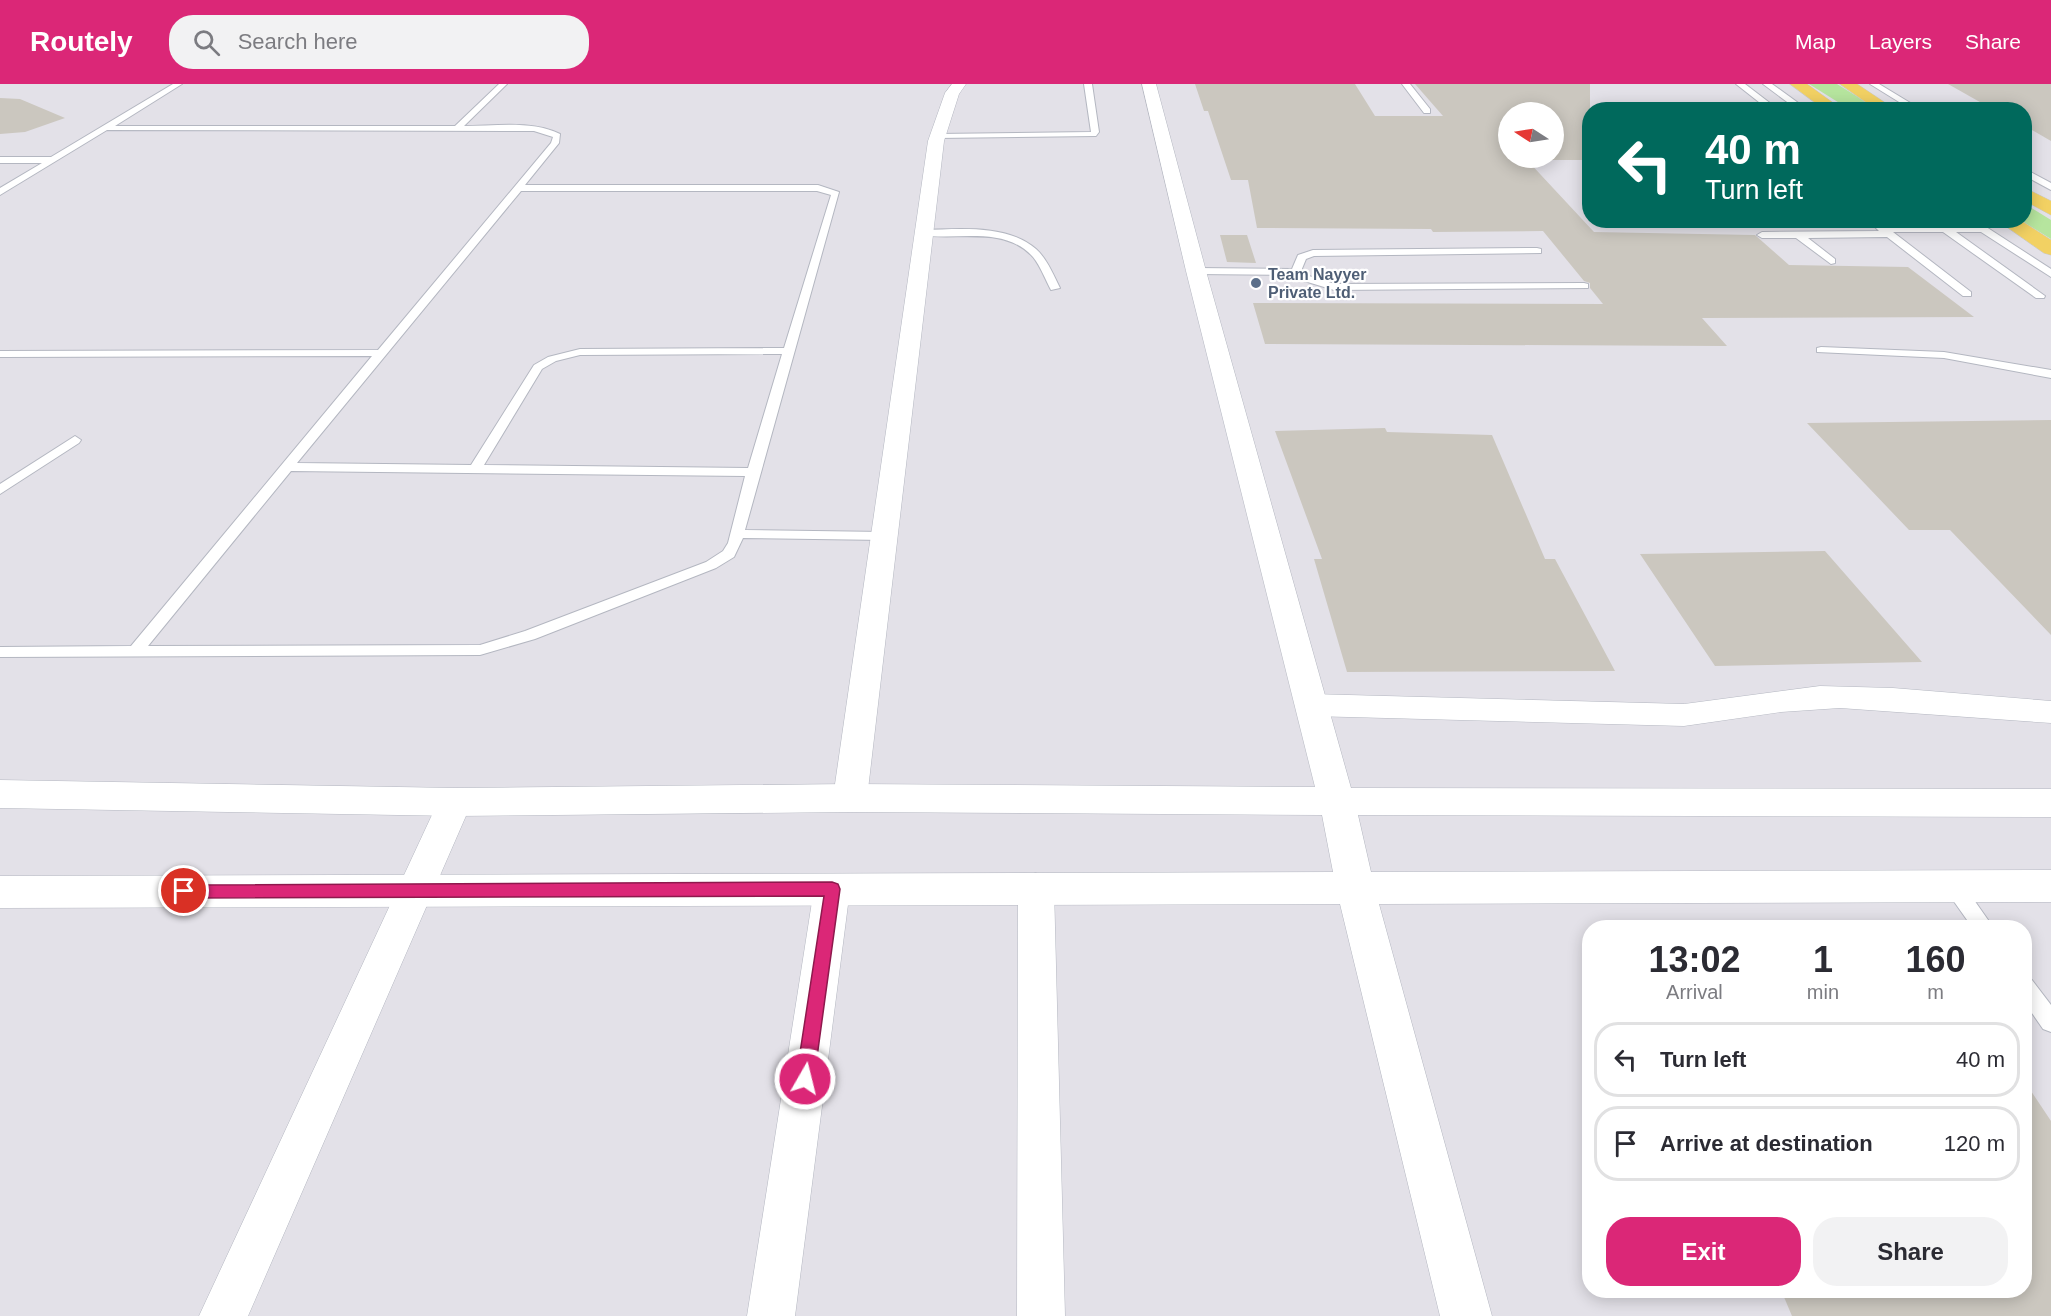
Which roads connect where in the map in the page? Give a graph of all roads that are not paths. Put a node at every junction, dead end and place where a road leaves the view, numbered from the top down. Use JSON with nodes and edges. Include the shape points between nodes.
{"nodes":[{"id":1,"x":178,"y":84,"type":"edge"},
{"id":2,"x":503,"y":84,"type":"edge"},
{"id":3,"x":959,"y":84,"type":"edge"},
{"id":4,"x":1088,"y":84,"type":"edge"},
{"id":5,"x":1149,"y":84,"type":"edge"},
{"id":6,"x":1406,"y":84,"type":"edge"},
{"id":7,"x":1740,"y":84,"type":"edge"},
{"id":8,"x":1767,"y":84,"type":"edge"},
{"id":9,"x":1797,"y":84,"type":"edge"},
{"id":10,"x":1847,"y":84,"type":"edge"},
{"id":11,"x":1874,"y":84,"type":"edge"},
{"id":12,"x":1764,"y":102,"type":"edge"},
{"id":13,"x":1793,"y":102,"type":"edge"},
{"id":14,"x":1824,"y":102,"type":"edge"},
{"id":15,"x":1876,"y":102,"type":"edge"},
{"id":16,"x":1904,"y":102,"type":"edge"},
{"id":17,"x":1427,"y":111,"type":"dead end"},
{"id":18,"x":106,"y":128,"type":"junction"},
{"id":19,"x":457,"y":129,"type":"junction"},
{"id":20,"x":937,"y":136,"type":"junction"},
{"id":21,"x":0,"y":160,"type":"edge"},
{"id":22,"x":52,"y":160,"type":"junction"},
{"id":23,"x":2032,"y":176,"type":"edge"},
{"id":24,"x":2051,"y":187,"type":"edge"},
{"id":25,"x":518,"y":188,"type":"junction"},
{"id":26,"x":0,"y":192,"type":"edge"},
{"id":27,"x":2032,"y":197,"type":"edge"},
{"id":28,"x":2051,"y":209,"type":"edge"},
{"id":29,"x":1881,"y":228,"type":"edge"},
{"id":30,"x":2018,"y":228,"type":"edge"},
{"id":31,"x":1944,"y":229,"type":"junction"},
{"id":32,"x":1982,"y":229,"type":"joint"},
{"id":33,"x":924,"y":232,"type":"junction"},
{"id":34,"x":1886,"y":232,"type":"junction"},
{"id":35,"x":1762,"y":235,"type":"dead end"},
{"id":36,"x":1799,"y":235,"type":"junction"},
{"id":37,"x":2051,"y":249,"type":"edge"},
{"id":38,"x":1537,"y":251,"type":"dead end"},
{"id":39,"x":1831,"y":261,"type":"dead end"},
{"id":40,"x":1196,"y":271,"type":"junction"},
{"id":41,"x":1296,"y":272,"type":"junction"},
{"id":42,"x":2051,"y":274,"type":"edge"},
{"id":43,"x":1584,"y":286,"type":"dead end"},
{"id":44,"x":1055,"y":288,"type":"dead end"},
{"id":45,"x":1967,"y":294,"type":"dead end"},
{"id":46,"x":2040,"y":296,"type":"dead end"},
{"id":47,"x":1821,"y":350,"type":"dead end"},
{"id":48,"x":790,"y":351,"type":"junction"},
{"id":49,"x":382,"y":353,"type":"junction"},
{"id":50,"x":0,"y":354,"type":"edge"},
{"id":51,"x":2051,"y":374,"type":"edge"},
{"id":52,"x":75,"y":440,"type":"dead end"},
{"id":53,"x":287,"y":467,"type":"junction"},
{"id":54,"x":475,"y":469,"type":"junction"},
{"id":55,"x":753,"y":472,"type":"junction"},
{"id":56,"x":0,"y":490,"type":"edge"},
{"id":57,"x":737,"y":534,"type":"junction"},
{"id":58,"x":884,"y":536,"type":"junction"},
{"id":59,"x":135,"y":651,"type":"junction"},
{"id":60,"x":0,"y":652,"type":"edge"},
{"id":61,"x":1311,"y":705,"type":"junction"},
{"id":62,"x":2051,"y":712,"type":"edge"},
{"id":63,"x":0,"y":794,"type":"edge"},
{"id":64,"x":850,"y":798,"type":"junction"},
{"id":65,"x":455,"y":802,"type":"junction"},
{"id":66,"x":1337,"y":802,"type":"junction"},
{"id":67,"x":2051,"y":803,"type":"edge"},
{"id":68,"x":1953,"y":886,"type":"junction"},
{"id":69,"x":2051,"y":886,"type":"edge"},
{"id":70,"x":1036,"y":888,"type":"junction"},
{"id":71,"x":832,"y":889,"type":"junction"},
{"id":72,"x":1356,"y":889,"type":"junction"},
{"id":73,"x":414,"y":891,"type":"junction"},
{"id":74,"x":0,"y":892,"type":"edge"},
{"id":75,"x":1978,"y":920,"type":"edge"},
{"id":76,"x":2032,"y":996,"type":"edge"},
{"id":77,"x":2051,"y":1022,"type":"edge"},
{"id":78,"x":223,"y":1316,"type":"edge"},
{"id":79,"x":771,"y":1316,"type":"edge"},
{"id":80,"x":1041,"y":1316,"type":"edge"},
{"id":81,"x":1466,"y":1316,"type":"edge"}],
"edges":[{"from":1,"to":18,"type":"lane"},
{"from":2,"to":19,"type":"lane"},
{"from":3,"to":20,"type":"street"},
{"from":4,"to":20,"type":"lane","via":[[1093,134]]},
{"from":5,"to":40,"type":"main road"},
{"from":6,"to":17,"type":"lane"},
{"from":7,"to":12,"type":"lane"},
{"from":8,"to":13,"type":"lane"},
{"from":9,"to":14,"type":"main road"},
{"from":10,"to":15,"type":"main road"},
{"from":11,"to":16,"type":"lane"},
{"from":18,"to":19,"type":"lane"},
{"from":18,"to":22,"type":"lane"},
{"from":19,"to":25,"type":"lane","via":[[534,129],[557,136]]},
{"from":20,"to":33,"type":"street"},
{"from":21,"to":22,"type":"lane"},
{"from":22,"to":26,"type":"lane"},
{"from":23,"to":24,"type":"lane"},
{"from":25,"to":48,"type":"lane","via":[[818,188],[833,192],[836,195]]},
{"from":25,"to":49,"type":"lane"},
{"from":27,"to":28,"type":"main road"},
{"from":29,"to":34,"type":"lane"},
{"from":30,"to":37,"type":"main road"},
{"from":31,"to":32,"type":"lane"},
{"from":31,"to":34,"type":"lane"},
{"from":31,"to":46,"type":"lane"},
{"from":32,"to":42,"type":"lane"},
{"from":33,"to":44,"type":"lane","via":[[1008,238],[1028,247],[1042,261]]},
{"from":33,"to":58,"type":"street"},
{"from":34,"to":36,"type":"lane"},
{"from":34,"to":45,"type":"lane"},
{"from":35,"to":36,"type":"lane"},
{"from":36,"to":39,"type":"lane"},
{"from":38,"to":41,"type":"lane","via":[[1313,253],[1302,257]]},
{"from":40,"to":41,"type":"lane"},
{"from":40,"to":61,"type":"main road"},
{"from":41,"to":43,"type":"lane","via":[[1334,287]]},
{"from":47,"to":51,"type":"lane","via":[[1944,355]]},
{"from":48,"to":54,"type":"lane","via":[[580,352],[552,359],[538,367]]},
{"from":48,"to":55,"type":"lane"},
{"from":49,"to":50,"type":"lane"},
{"from":49,"to":53,"type":"lane"},
{"from":52,"to":56,"type":"lane"},
{"from":53,"to":54,"type":"lane"},
{"from":53,"to":59,"type":"lane"},
{"from":54,"to":55,"type":"lane"},
{"from":55,"to":57,"type":"lane"},
{"from":57,"to":58,"type":"lane"},
{"from":57,"to":59,"type":"lane","via":[[729,554],[711,566],[480,650]]},
{"from":58,"to":64,"type":"street"},
{"from":59,"to":60,"type":"lane"},
{"from":61,"to":62,"type":"street","via":[[1684,715],[1798,698],[1839,697]]},
{"from":61,"to":66,"type":"main road"},
{"from":63,"to":65,"type":"main road"},
{"from":64,"to":65,"type":"main road"},
{"from":64,"to":66,"type":"main road"},
{"from":65,"to":73,"type":"street"},
{"from":66,"to":67,"type":"main road"},
{"from":66,"to":72,"type":"main road"},
{"from":68,"to":69,"type":"main road"},
{"from":68,"to":72,"type":"main road"},
{"from":68,"to":75,"type":"lane"},
{"from":70,"to":71,"type":"main road"},
{"from":70,"to":72,"type":"main road"},
{"from":70,"to":80,"type":"street"},
{"from":71,"to":73,"type":"main road"},
{"from":71,"to":79,"type":"street"},
{"from":72,"to":81,"type":"main road"},
{"from":73,"to":74,"type":"main road"},
{"from":73,"to":78,"type":"street"},
{"from":76,"to":77,"type":"lane"}]}
